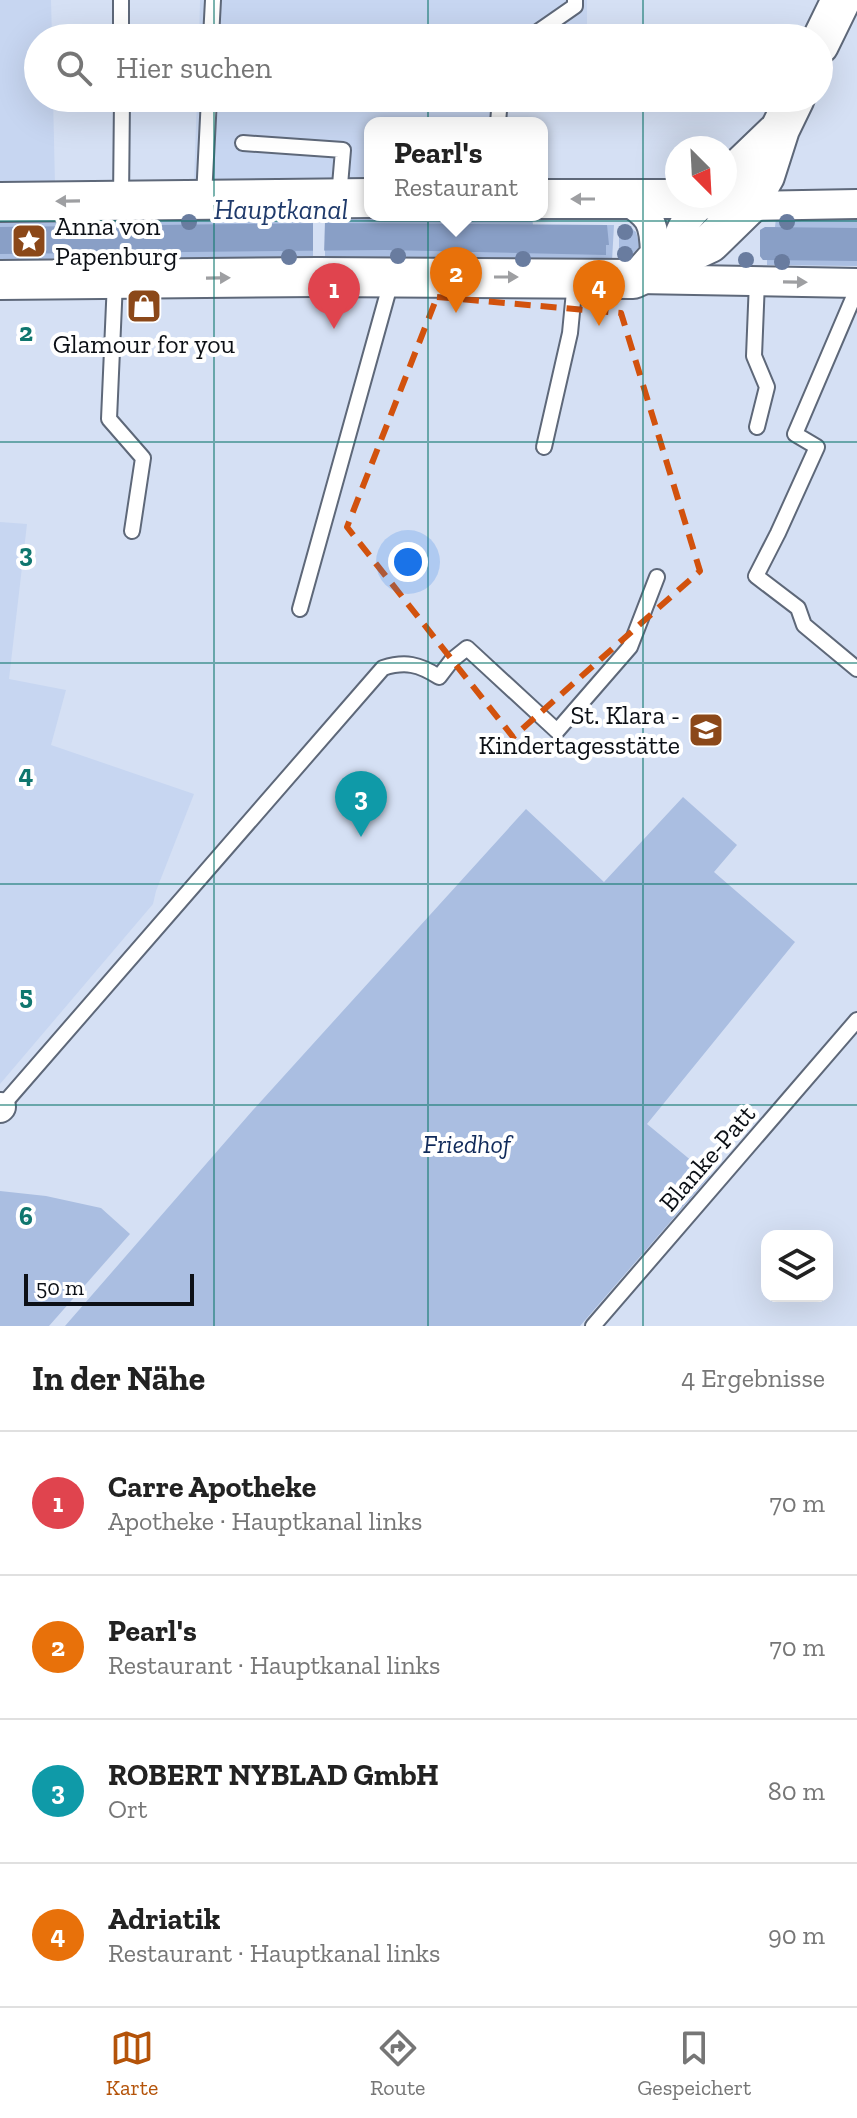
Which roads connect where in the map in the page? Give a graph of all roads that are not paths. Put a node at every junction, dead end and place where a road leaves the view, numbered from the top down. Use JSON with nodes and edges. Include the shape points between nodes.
{"nodes":[{"id":1,"x":121,"y":0,"type":"edge"},
{"id":2,"x":213,"y":0,"type":"edge"},
{"id":3,"x":575,"y":0,"type":"edge"},
{"id":4,"x":841,"y":0,"type":"edge"},
{"id":5,"x":121,"y":24,"type":"edge"},
{"id":6,"x":212,"y":24,"type":"edge"},
{"id":7,"x":549,"y":24,"type":"edge"},
{"id":8,"x":829,"y":24,"type":"edge"},
{"id":9,"x":122,"y":112,"type":"edge"},
{"id":10,"x":208,"y":112,"type":"edge"},
{"id":11,"x":788,"y":114,"type":"edge"},
{"id":12,"x":243,"y":143,"type":"dead end"},
{"id":13,"x":737,"y":189,"type":"edge"},
{"id":14,"x":737,"y":197,"type":"edge"},
{"id":15,"x":354,"y":198,"type":"edge"},
{"id":16,"x":665,"y":198,"type":"edge"},
{"id":17,"x":548,"y":199,"type":"edge"},
{"id":18,"x":624,"y":199,"type":"junction"},
{"id":19,"x":121,"y":200,"type":"junction"},
{"id":20,"x":204,"y":200,"type":"junction"},
{"id":21,"x":0,"y":202,"type":"edge"},
{"id":22,"x":857,"y":204,"type":"edge"},
{"id":23,"x":719,"y":208,"type":"edge"},
{"id":24,"x":686,"y":269,"type":"junction"},
{"id":25,"x":575,"y":277,"type":"junction"},
{"id":26,"x":393,"y":278,"type":"junction"},
{"id":27,"x":633,"y":279,"type":"junction"},
{"id":28,"x":0,"y":280,"type":"edge"},
{"id":29,"x":115,"y":280,"type":"junction"},
{"id":30,"x":757,"y":281,"type":"junction"},
{"id":31,"x":857,"y":283,"type":"edge"},
{"id":32,"x":857,"y":289,"type":"edge"},
{"id":33,"x":757,"y":427,"type":"dead end"},
{"id":34,"x":544,"y":447,"type":"dead end"},
{"id":35,"x":132,"y":531,"type":"dead end"},
{"id":36,"x":657,"y":577,"type":"dead end"},
{"id":37,"x":300,"y":609,"type":"dead end"},
{"id":38,"x":857,"y":669,"type":"edge"},
{"id":39,"x":857,"y":1020,"type":"edge"},
{"id":40,"x":0,"y":1108,"type":"edge"},
{"id":41,"x":593,"y":1326,"type":"edge"}],
"edges":[{"from":1,"to":5,"type":"lane"},
{"from":2,"to":6,"type":"lane"},
{"from":3,"to":7,"type":"lane","via":[[575,6]]},
{"from":4,"to":8,"type":"street"},
{"from":9,"to":19,"type":"lane"},
{"from":10,"to":20,"type":"lane"},
{"from":11,"to":13,"type":"street","via":[[765,176]]},
{"from":12,"to":15,"type":"lane","via":[[343,150]]},
{"from":14,"to":22,"type":"street"},
{"from":15,"to":20,"type":"street"},
{"from":16,"to":18,"type":"street"},
{"from":18,"to":17,"type":"street","one_way":true},
{"from":18,"to":27,"type":"street","via":[[646,213],[655,230],[655,253]]},
{"from":19,"to":20,"type":"street"},
{"from":19,"to":21,"type":"street","one_way":true},
{"from":23,"to":24,"type":"street","via":[[710,243]]},
{"from":24,"to":27,"type":"street"},
{"from":24,"to":30,"type":"street"},
{"from":26,"to":25,"type":"street","one_way":true},
{"from":25,"to":27,"type":"street"},
{"from":25,"to":34,"type":"lane","via":[[570,333]]},
{"from":29,"to":26,"type":"street","one_way":true},
{"from":26,"to":37,"type":"lane"},
{"from":28,"to":29,"type":"street"},
{"from":29,"to":35,"type":"lane","via":[[109,419],[143,458]]},
{"from":30,"to":31,"type":"street","one_way":true},
{"from":30,"to":33,"type":"lane","via":[[754,356],[767,387]]},
{"from":32,"to":38,"type":"lane","via":[[795,434],[817,447],[756,576],[798,608],[804,625]]},
{"from":36,"to":40,"type":"lane","via":[[630,647],[557,731],[467,648],[439,677],[411,664],[383,668]]},
{"from":39,"to":41,"type":"lane","name":"Blanke-Patt"}]}
